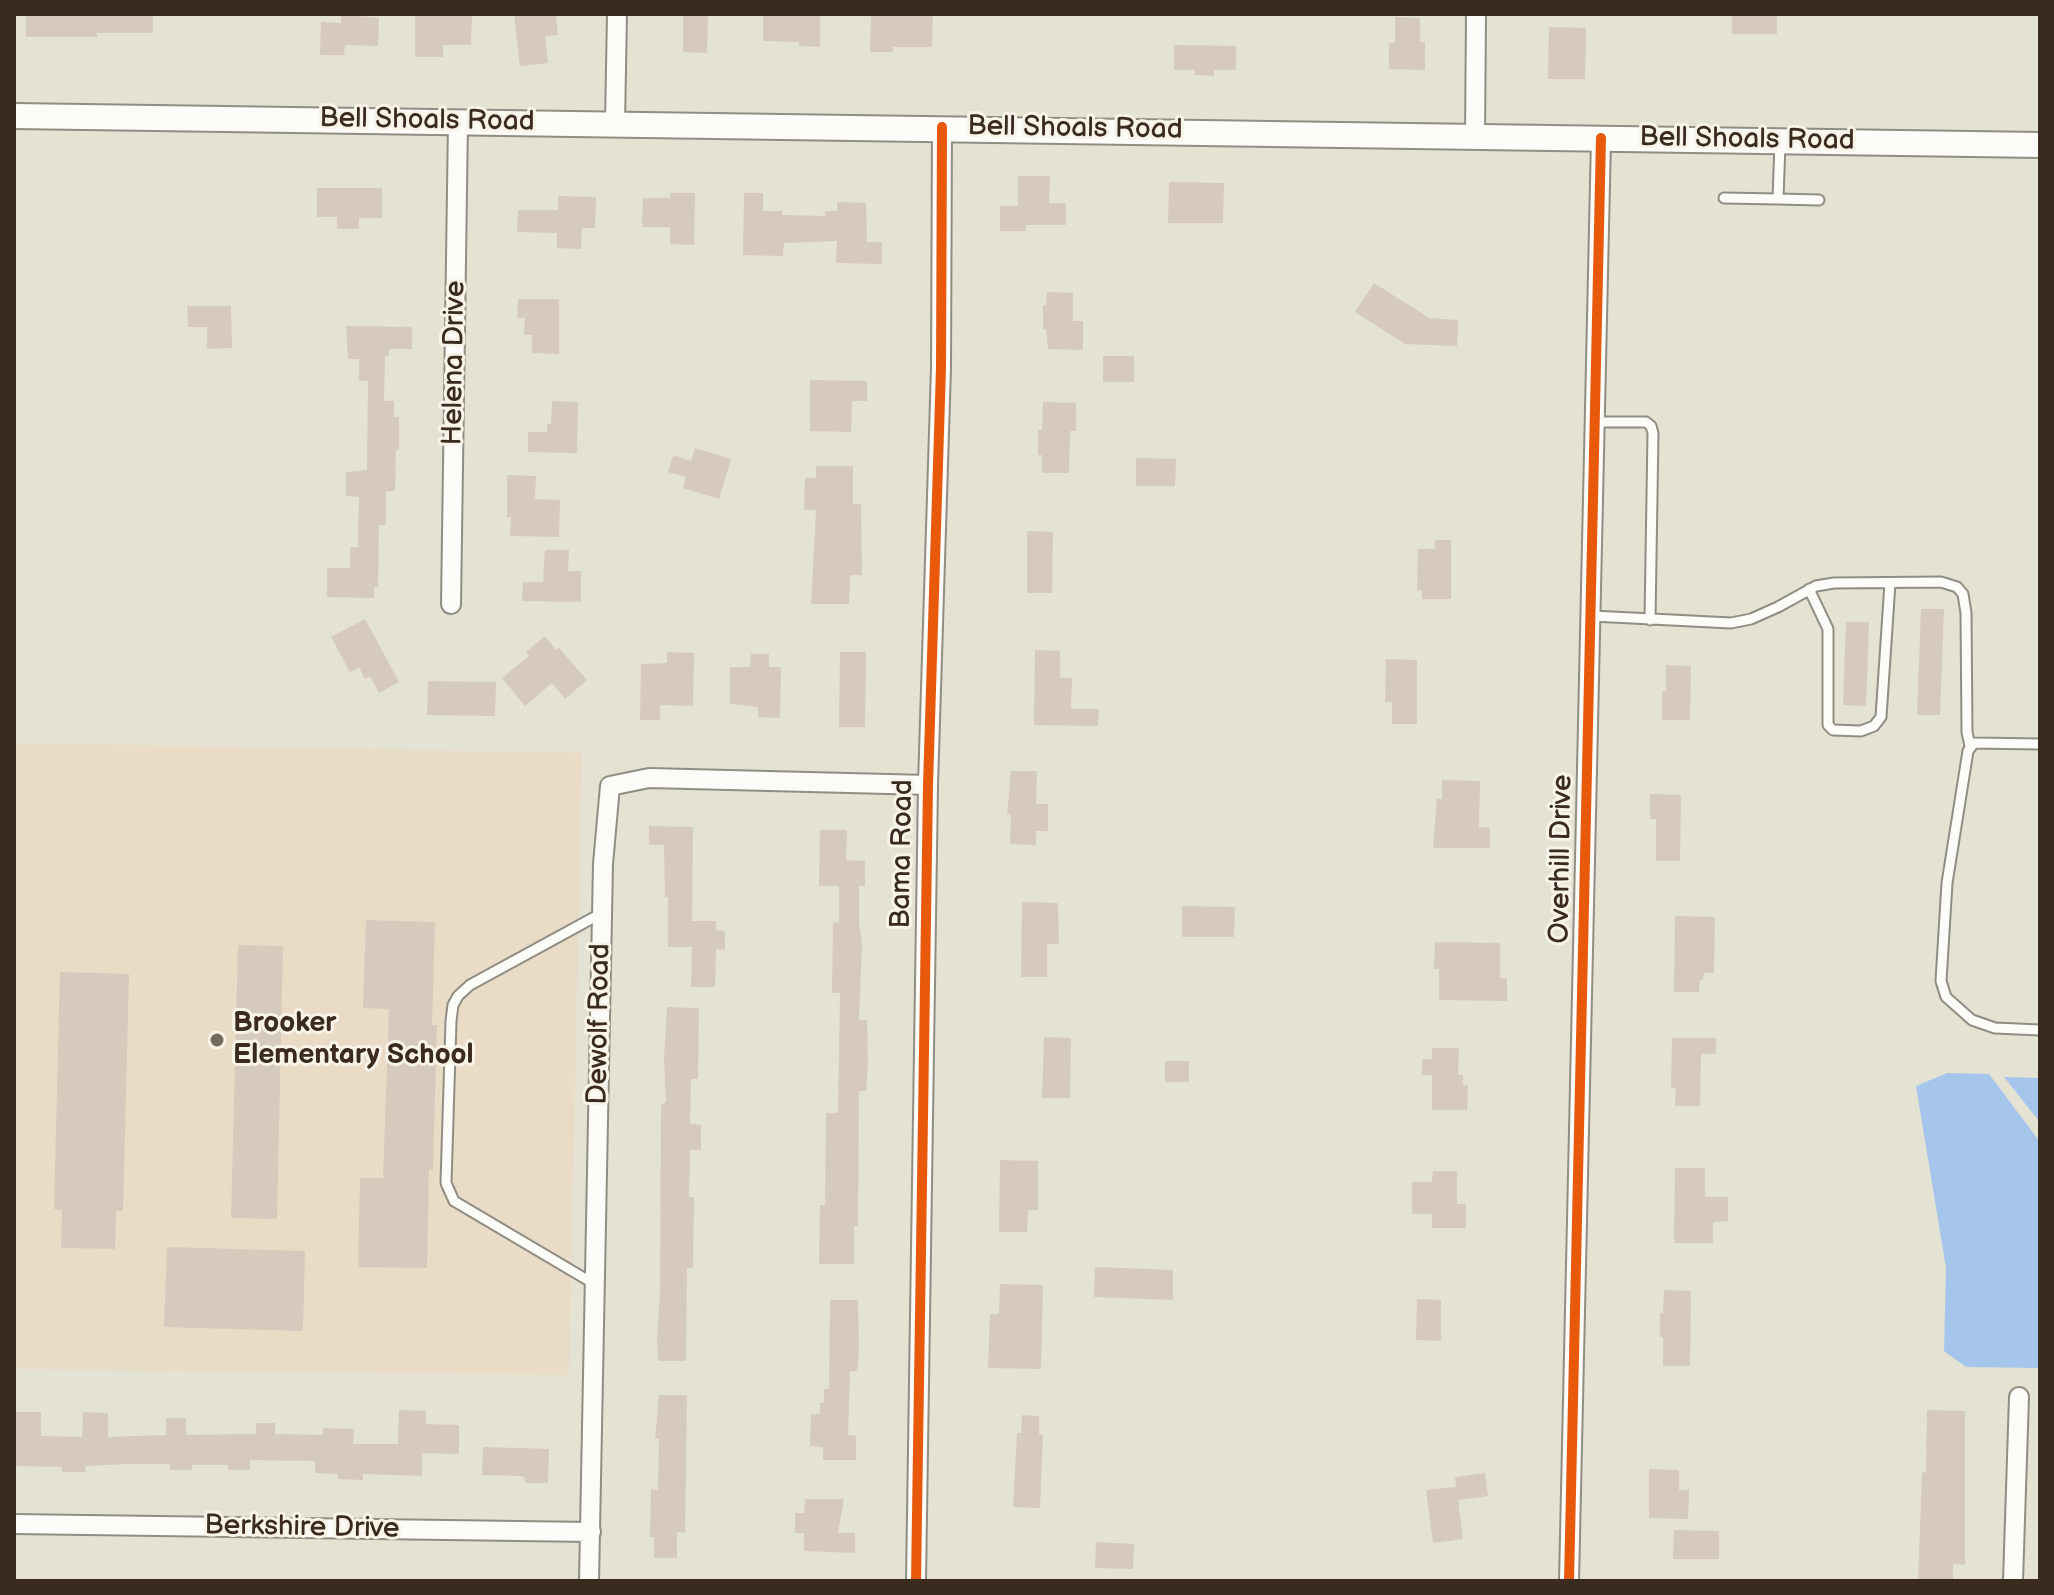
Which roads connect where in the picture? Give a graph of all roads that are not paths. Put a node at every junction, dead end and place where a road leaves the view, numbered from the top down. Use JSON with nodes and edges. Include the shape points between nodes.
{"nodes":[{"id":1,"x":617,"y":14,"type":"edge"},
{"id":2,"x":1476,"y":14,"type":"edge"},
{"id":3,"x":14,"y":116,"type":"edge"},
{"id":4,"x":458,"y":121,"type":"junction"},
{"id":5,"x":615,"y":123,"type":"junction"},
{"id":6,"x":942,"y":127,"type":"junction"},
{"id":7,"x":1475,"y":136,"type":"junction"},
{"id":8,"x":1601,"y":138,"type":"junction"},
{"id":9,"x":1780,"y":140,"type":"junction"},
{"id":10,"x":2040,"y":145,"type":"edge"},
{"id":11,"x":1724,"y":198,"type":"dead end"},
{"id":12,"x":1778,"y":199,"type":"junction"},
{"id":13,"x":1819,"y":200,"type":"dead end"},
{"id":14,"x":1596,"y":422,"type":"junction"},
{"id":15,"x":1890,"y":583,"type":"junction"},
{"id":16,"x":1809,"y":589,"type":"junction"},
{"id":17,"x":451,"y":604,"type":"dead end"},
{"id":18,"x":1592,"y":616,"type":"junction"},
{"id":19,"x":1650,"y":620,"type":"junction"},
{"id":20,"x":2040,"y":744,"type":"edge"},
{"id":21,"x":1970,"y":746,"type":"junction"},
{"id":22,"x":928,"y":785,"type":"junction"},
{"id":23,"x":602,"y":913,"type":"junction"},
{"id":24,"x":2040,"y":1030,"type":"edge"},
{"id":25,"x":596,"y":1285,"type":"junction"},
{"id":26,"x":2019,"y":1397,"type":"dead end"},
{"id":27,"x":14,"y":1524,"type":"edge"},
{"id":28,"x":591,"y":1532,"type":"junction"},
{"id":29,"x":589,"y":1581,"type":"edge"},
{"id":30,"x":916,"y":1581,"type":"edge"},
{"id":31,"x":1569,"y":1581,"type":"edge"},
{"id":32,"x":2013,"y":1581,"type":"edge"}],
"edges":[{"from":1,"to":5,"type":"street"},
{"from":2,"to":7,"type":"street"},
{"from":3,"to":4,"type":"main road","name":"Bell Shoals Road"},
{"from":4,"to":5,"type":"main road","name":"Bell Shoals Road"},
{"from":4,"to":17,"type":"street","name":"Helena Drive"},
{"from":5,"to":6,"type":"main road","name":"Bell Shoals Road"},
{"from":6,"to":7,"type":"main road","name":"Bell Shoals Road"},
{"from":6,"to":22,"type":"street","name":"Bama Road","via":[[941,368]]},
{"from":7,"to":8,"type":"main road","name":"Bell Shoals Road"},
{"from":8,"to":9,"type":"main road","name":"Bell Shoals Road"},
{"from":8,"to":14,"type":"street","name":"Overhill Drive"},
{"from":9,"to":10,"type":"main road","name":"Bell Shoals Road"},
{"from":9,"to":12,"type":"lane"},
{"from":11,"to":12,"type":"lane"},
{"from":12,"to":13,"type":"lane"},
{"from":14,"to":18,"type":"street","name":"Overhill Drive"},
{"from":14,"to":19,"type":"lane","via":[[1646,422],[1653,433]]},
{"from":15,"to":16,"type":"lane","via":[[1834,583]]},
{"from":15,"to":16,"type":"lane","via":[[1881,717],[1861,731],[1833,730],[1828,725],[1828,629]]},
{"from":15,"to":21,"type":"lane","via":[[1941,582],[1963,594]]},
{"from":16,"to":19,"type":"lane","via":[[1765,613],[1731,623]]},
{"from":18,"to":19,"type":"lane"},
{"from":18,"to":31,"type":"street","name":"Overhill Drive"},
{"from":20,"to":21,"type":"lane"},
{"from":21,"to":24,"type":"lane","via":[[1947,883],[1941,981],[1946,997],[1972,1020],[1995,1028]]},
{"from":22,"to":23,"type":"street","name":"Dewolf Road","via":[[649,778],[610,786]]},
{"from":22,"to":30,"type":"street","name":"Bama Road"},
{"from":23,"to":25,"type":"street","name":"Dewolf Road"},
{"from":23,"to":25,"type":"lane","via":[[458,996],[451,1021],[446,1183],[454,1201]]},
{"from":25,"to":28,"type":"street","name":"Dewolf Road"},
{"from":26,"to":32,"type":"street"},
{"from":27,"to":28,"type":"street","name":"Berkshire Drive"},
{"from":28,"to":29,"type":"street","name":"Dewolf Road"}]}
